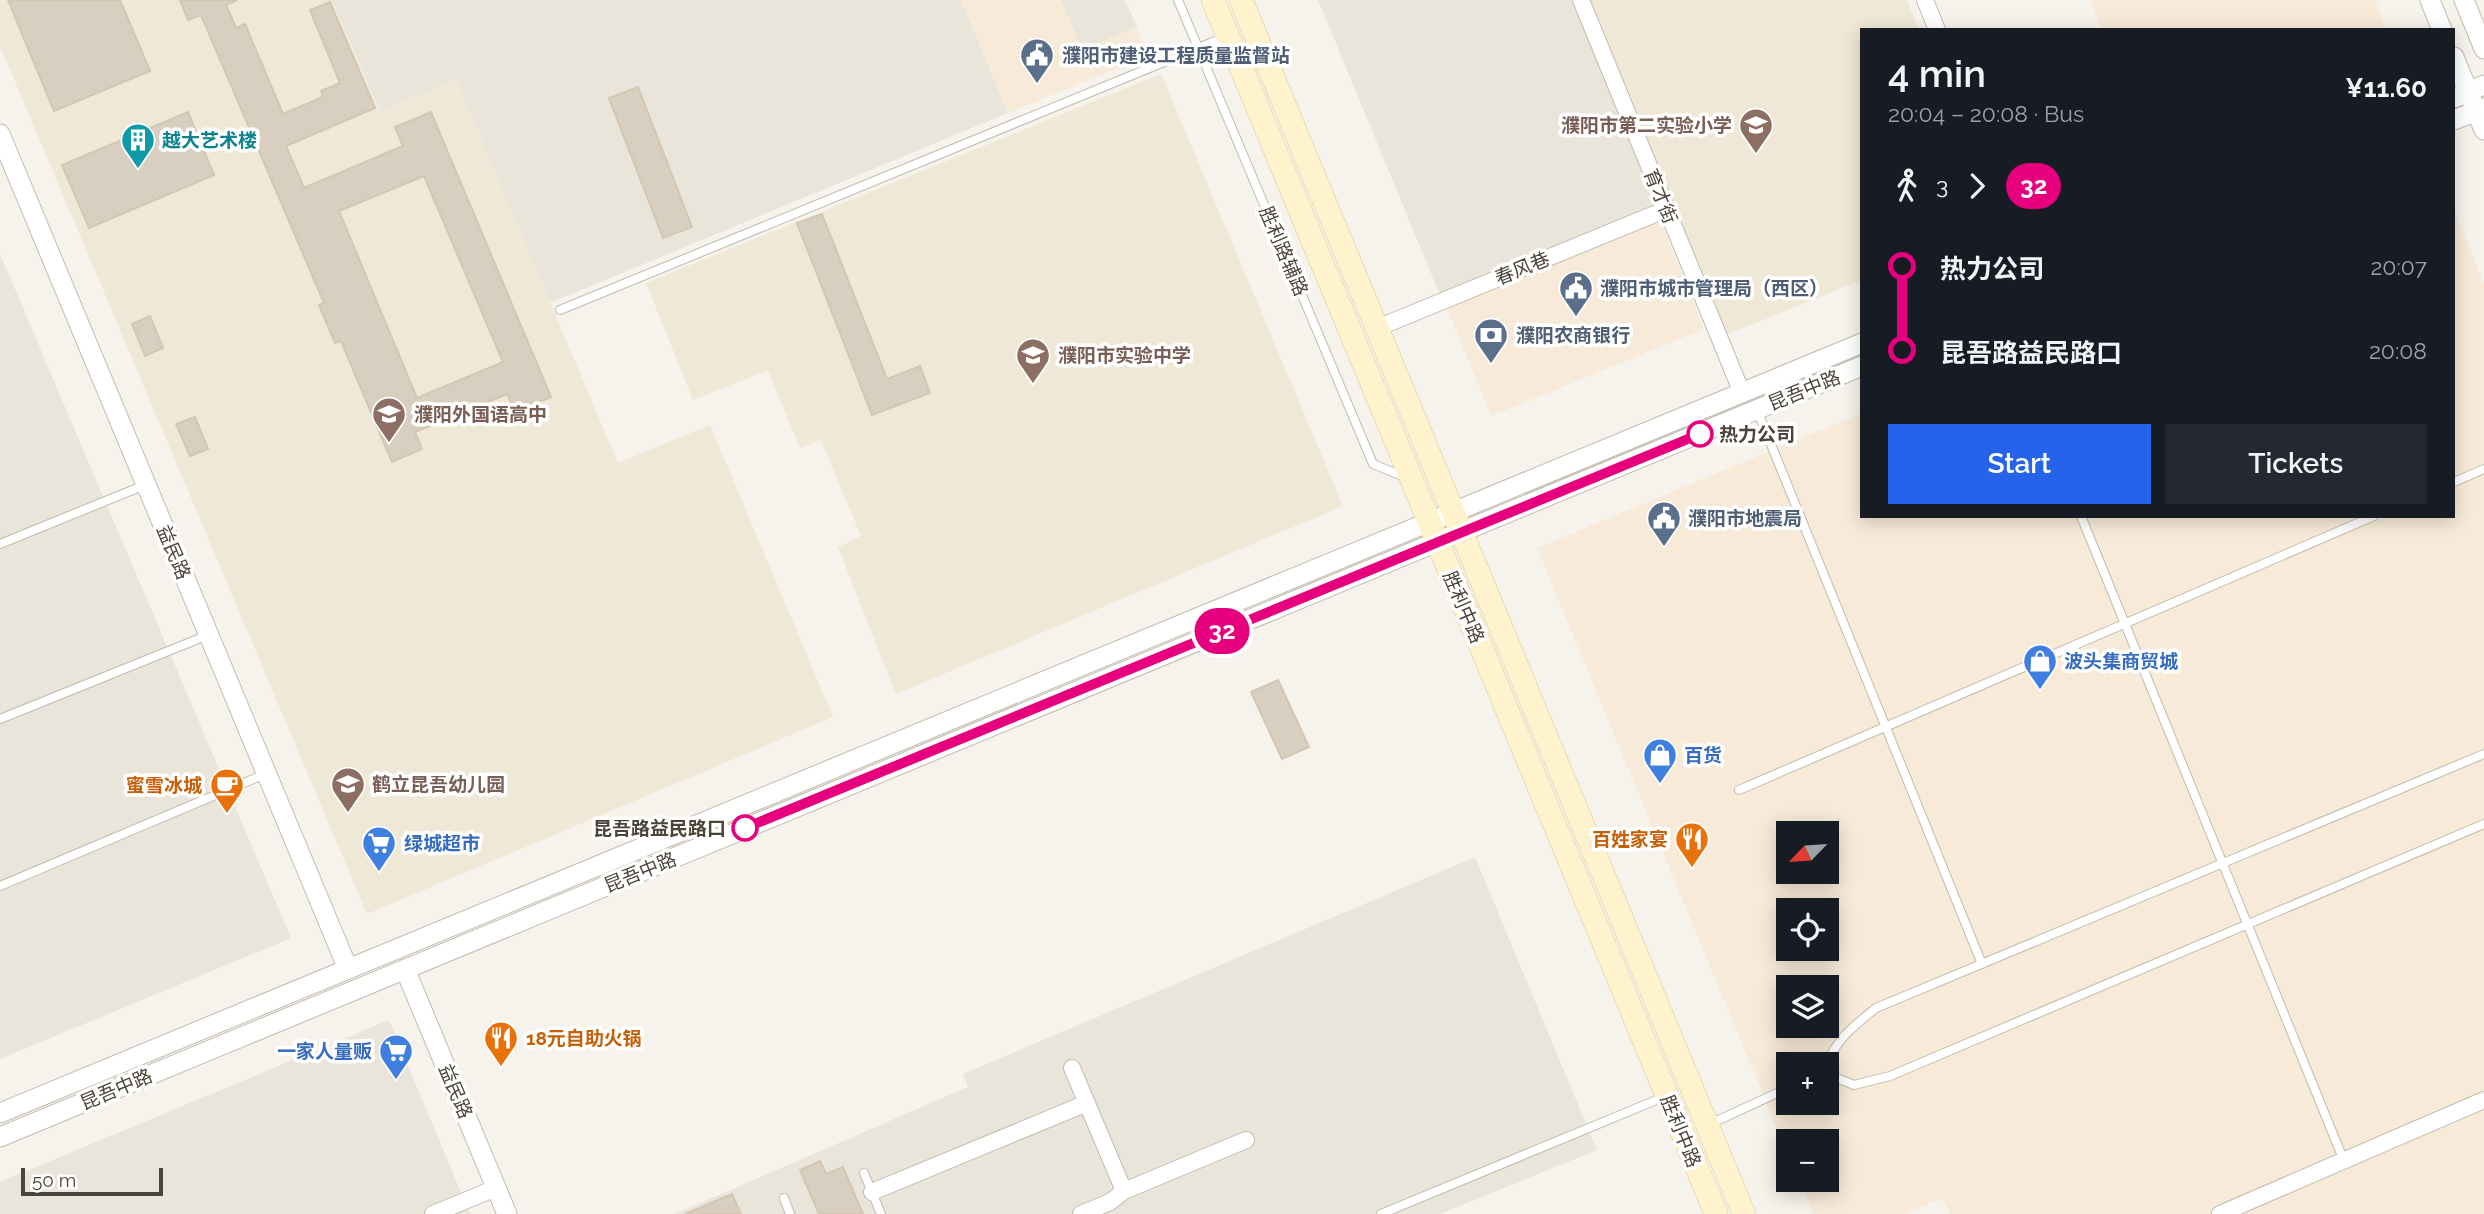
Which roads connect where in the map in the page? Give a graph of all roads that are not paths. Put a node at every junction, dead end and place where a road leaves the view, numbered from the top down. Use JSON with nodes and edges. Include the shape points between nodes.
{"nodes":[{"id":1,"x":1178,"y":0,"type":"edge"},
{"id":2,"x":1213,"y":0,"type":"edge"},
{"id":3,"x":1241,"y":0,"type":"edge"},
{"id":4,"x":1581,"y":0,"type":"edge"},
{"id":5,"x":1925,"y":0,"type":"edge"},
{"id":6,"x":2430,"y":0,"type":"edge"},
{"id":7,"x":2463,"y":0,"type":"edge"},
{"id":8,"x":1936,"y":28,"type":"edge"},
{"id":9,"x":2441,"y":28,"type":"edge"},
{"id":10,"x":1228,"y":36,"type":"junction"},
{"id":11,"x":1198,"y":48,"type":"junction"},
{"id":12,"x":2484,"y":49,"type":"edge"},
{"id":13,"x":2455,"y":60,"type":"edge"},
{"id":14,"x":2468,"y":92,"type":"edge"},
{"id":15,"x":2480,"y":109,"type":"edge"},
{"id":16,"x":2455,"y":120,"type":"edge"},
{"id":17,"x":2484,"y":130,"type":"edge"},
{"id":18,"x":0,"y":134,"type":"edge"},
{"id":19,"x":1667,"y":209,"type":"junction"},
{"id":20,"x":560,"y":310,"type":"dead end"},
{"id":21,"x":1377,"y":328,"type":"junction"},
{"id":22,"x":1860,"y":344,"type":"edge"},
{"id":23,"x":1860,"y":367,"type":"edge"},
{"id":24,"x":1742,"y":393,"type":"junction"},
{"id":25,"x":1756,"y":410,"type":"junction"},
{"id":26,"x":2484,"y":469,"type":"edge"},
{"id":27,"x":1412,"y":480,"type":"junction"},
{"id":28,"x":2455,"y":482,"type":"edge"},
{"id":29,"x":145,"y":485,"type":"junction"},
{"id":30,"x":2082,"y":518,"type":"edge"},
{"id":31,"x":2369,"y":518,"type":"edge"},
{"id":32,"x":1457,"y":522,"type":"junction"},
{"id":33,"x":1433,"y":532,"type":"junction"},
{"id":34,"x":0,"y":544,"type":"edge"},
{"id":35,"x":2124,"y":624,"type":"junction"},
{"id":36,"x":209,"y":635,"type":"junction"},
{"id":37,"x":0,"y":719,"type":"edge"},
{"id":38,"x":1885,"y":727,"type":"junction"},
{"id":39,"x":2484,"y":754,"type":"edge"},
{"id":40,"x":266,"y":774,"type":"junction"},
{"id":41,"x":1739,"y":790,"type":"dead end"},
{"id":42,"x":2484,"y":824,"type":"edge"},
{"id":43,"x":2222,"y":863,"type":"junction"},
{"id":44,"x":0,"y":886,"type":"edge"},
{"id":45,"x":2247,"y":924,"type":"junction"},
{"id":46,"x":1982,"y":964,"type":"junction"},
{"id":47,"x":348,"y":969,"type":"junction"},
{"id":48,"x":405,"y":969,"type":"junction"},
{"id":49,"x":1832,"y":1052,"type":"edge"},
{"id":50,"x":1072,"y":1068,"type":"dead end"},
{"id":51,"x":1839,"y":1078,"type":"edge"},
{"id":52,"x":1776,"y":1093,"type":"edge"},
{"id":53,"x":1667,"y":1096,"type":"junction"},
{"id":54,"x":2484,"y":1100,"type":"edge"},
{"id":55,"x":1087,"y":1103,"type":"junction"},
{"id":56,"x":0,"y":1114,"type":"edge"},
{"id":57,"x":1707,"y":1125,"type":"junction"},
{"id":58,"x":0,"y":1137,"type":"edge"},
{"id":59,"x":1246,"y":1140,"type":"dead end"},
{"id":60,"x":2344,"y":1161,"type":"junction"},
{"id":61,"x":864,"y":1173,"type":"dead end"},
{"id":62,"x":496,"y":1188,"type":"junction"},
{"id":63,"x":1124,"y":1191,"type":"junction"},
{"id":64,"x":872,"y":1192,"type":"junction"},
{"id":65,"x":783,"y":1198,"type":"dead end"},
{"id":66,"x":1113,"y":1208,"type":"edge"},
{"id":67,"x":433,"y":1214,"type":"edge"},
{"id":68,"x":507,"y":1214,"type":"edge"},
{"id":69,"x":790,"y":1214,"type":"edge"},
{"id":70,"x":881,"y":1214,"type":"edge"},
{"id":71,"x":1081,"y":1214,"type":"edge"},
{"id":72,"x":1381,"y":1214,"type":"edge"},
{"id":73,"x":1716,"y":1214,"type":"edge"},
{"id":74,"x":1744,"y":1214,"type":"edge"},
{"id":75,"x":2220,"y":1214,"type":"edge"}],
"edges":[{"from":1,"to":11,"type":"lane","name":"胜利路辅路"},
{"from":2,"to":10,"type":"main road","name":"胜利中路"},
{"from":3,"to":21,"type":"main road","name":"胜利中路"},
{"from":4,"to":19,"type":"street","name":"育才街"},
{"from":5,"to":8,"type":"street"},
{"from":6,"to":9,"type":"street"},
{"from":7,"to":12,"type":"street"},
{"from":10,"to":11,"type":"lane"},
{"from":10,"to":27,"type":"main road","name":"胜利中路"},
{"from":11,"to":20,"type":"lane"},
{"from":11,"to":27,"type":"lane","name":"胜利路辅路","via":[[1373,464]]},
{"from":13,"to":14,"type":"street"},
{"from":14,"to":15,"type":"street"},
{"from":15,"to":16,"type":"street"},
{"from":15,"to":17,"type":"street"},
{"from":18,"to":29,"type":"street","name":"益民路"},
{"from":19,"to":21,"type":"street","name":"春风巷"},
{"from":19,"to":24,"type":"street","name":"育才街"},
{"from":21,"to":32,"type":"main road","name":"胜利中路"},
{"from":22,"to":24,"type":"street","name":"昆吾中路"},
{"from":23,"to":25,"type":"street","name":"昆吾中路"},
{"from":24,"to":32,"type":"street","name":"昆吾中路"},
{"from":25,"to":32,"type":"street","name":"昆吾中路"},
{"from":25,"to":38,"type":"lane"},
{"from":26,"to":28,"type":"lane"},
{"from":27,"to":33,"type":"main road","name":"胜利中路"},
{"from":29,"to":34,"type":"lane"},
{"from":29,"to":36,"type":"street","name":"益民路"},
{"from":30,"to":35,"type":"lane"},
{"from":31,"to":35,"type":"lane"},
{"from":32,"to":33,"type":"street","name":"昆吾中路"},
{"from":32,"to":57,"type":"main road","name":"胜利中路"},
{"from":33,"to":47,"type":"street","name":"昆吾中路"},
{"from":33,"to":48,"type":"street","name":"昆吾中路"},
{"from":33,"to":53,"type":"main road","name":"胜利中路"},
{"from":35,"to":38,"type":"lane"},
{"from":35,"to":43,"type":"lane"},
{"from":36,"to":37,"type":"lane"},
{"from":36,"to":40,"type":"street","name":"益民路"},
{"from":38,"to":41,"type":"lane"},
{"from":38,"to":46,"type":"lane"},
{"from":39,"to":43,"type":"lane"},
{"from":40,"to":44,"type":"lane"},
{"from":40,"to":47,"type":"street","name":"益民路"},
{"from":42,"to":45,"type":"lane"},
{"from":43,"to":45,"type":"lane"},
{"from":43,"to":46,"type":"lane"},
{"from":45,"to":51,"type":"lane","via":[[1890,1076],[1854,1084]]},
{"from":45,"to":60,"type":"lane"},
{"from":46,"to":49,"type":"lane","via":[[1876,1008]]},
{"from":47,"to":56,"type":"street","name":"昆吾中路"},
{"from":48,"to":58,"type":"street","name":"昆吾中路"},
{"from":48,"to":62,"type":"street","name":"益民路"},
{"from":50,"to":55,"type":"street"},
{"from":52,"to":57,"type":"lane"},
{"from":53,"to":72,"type":"lane"},
{"from":53,"to":73,"type":"main road","name":"胜利中路"},
{"from":54,"to":60,"type":"street"},
{"from":55,"to":63,"type":"street"},
{"from":55,"to":64,"type":"street"},
{"from":57,"to":74,"type":"main road","name":"胜利中路"},
{"from":59,"to":63,"type":"street"},
{"from":60,"to":75,"type":"street"},
{"from":61,"to":64,"type":"lane"},
{"from":62,"to":67,"type":"street"},
{"from":62,"to":68,"type":"street","name":"益民路"},
{"from":63,"to":66,"type":"street"},
{"from":64,"to":70,"type":"lane"},
{"from":65,"to":69,"type":"lane"},
{"from":66,"to":71,"type":"street"}]}
